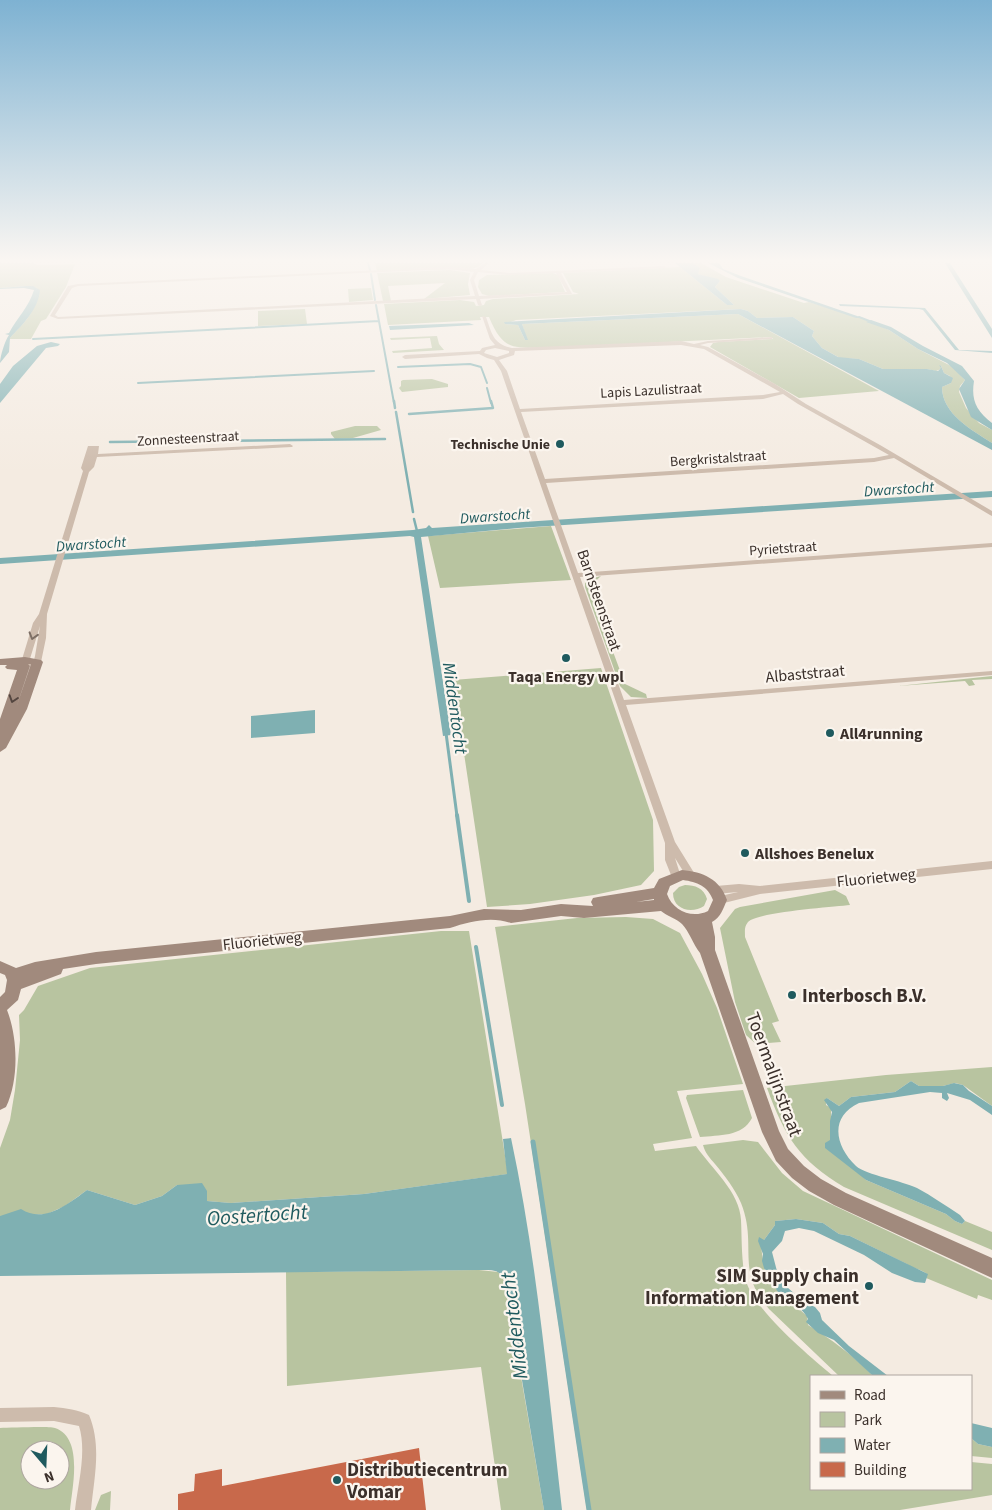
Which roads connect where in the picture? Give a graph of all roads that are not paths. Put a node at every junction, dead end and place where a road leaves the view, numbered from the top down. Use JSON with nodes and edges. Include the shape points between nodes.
{"nodes":[{"id":1,"x":490,"y":333,"type":"edge"},
{"id":2,"x":770,"y":338,"type":"dead end"},
{"id":3,"x":492,"y":339,"type":"junction"},
{"id":4,"x":696,"y":345,"type":"junction"},
{"id":5,"x":499,"y":346,"type":"junction"},
{"id":6,"x":492,"y":347,"type":"junction"},
{"id":7,"x":536,"y":351,"type":"joint"},
{"id":8,"x":512,"y":352,"type":"junction"},
{"id":9,"x":482,"y":353,"type":"junction"},
{"id":10,"x":460,"y":354,"type":"joint"},
{"id":11,"x":405,"y":357,"type":"dead end"},
{"id":12,"x":494,"y":358,"type":"junction"},
{"id":13,"x":503,"y":358,"type":"junction"},
{"id":14,"x":502,"y":367,"type":"junction"},
{"id":15,"x":783,"y":393,"type":"junction"},
{"id":16,"x":804,"y":405,"type":"joint"},
{"id":17,"x":518,"y":411,"type":"junction"},
{"id":18,"x":866,"y":441,"type":"joint"},
{"id":19,"x":290,"y":446,"type":"dead end"},
{"id":20,"x":95,"y":456,"type":"junction"},
{"id":21,"x":892,"y":456,"type":"junction"},
{"id":22,"x":86,"y":471,"type":"junction"},
{"id":23,"x":543,"y":481,"type":"junction"},
{"id":24,"x":992,"y":514,"type":"edge"},
{"id":25,"x":560,"y":528,"type":"joint"},
{"id":26,"x":992,"y":545,"type":"edge"},
{"id":27,"x":576,"y":575,"type":"junction"},
{"id":28,"x":0,"y":662,"type":"edge"},
{"id":29,"x":28,"y":663,"type":"junction"},
{"id":30,"x":0,"y":668,"type":"edge"},
{"id":31,"x":992,"y":673,"type":"edge"},
{"id":32,"x":620,"y":703,"type":"junction"},
{"id":33,"x":0,"y":748,"type":"edge"},
{"id":34,"x":670,"y":843,"type":"junction"},
{"id":35,"x":992,"y":866,"type":"edge"},
{"id":36,"x":691,"y":876,"type":"junction"},
{"id":37,"x":676,"y":877,"type":"junction"},
{"id":38,"x":718,"y":895,"type":"junction"},
{"id":39,"x":661,"y":899,"type":"junction"},
{"id":40,"x":704,"y":919,"type":"junction"},
{"id":41,"x":687,"y":920,"type":"junction"},
{"id":42,"x":707,"y":950,"type":"junction"},
{"id":43,"x":10,"y":976,"type":"edge"},
{"id":44,"x":0,"y":1007,"type":"edge"},
{"id":45,"x":0,"y":1012,"type":"edge"},
{"id":46,"x":2,"y":1049,"type":"edge"},
{"id":47,"x":0,"y":1102,"type":"edge"},
{"id":48,"x":992,"y":1268,"type":"edge"},
{"id":49,"x":0,"y":1415,"type":"edge"},
{"id":50,"x":83,"y":1510,"type":"edge"}],
"edges":[{"from":1,"to":3,"type":"street"},
{"from":2,"to":4,"type":"street"},
{"from":3,"to":5,"type":"street"},
{"from":3,"to":6,"type":"street"},
{"from":4,"to":7,"type":"street","via":[[681,343]]},
{"from":4,"to":15,"type":"street"},
{"from":5,"to":6,"type":"street"},
{"from":5,"to":8,"type":"street"},
{"from":6,"to":9,"type":"street"},
{"from":7,"to":8,"type":"street"},
{"from":8,"to":13,"type":"street"},
{"from":9,"to":10,"type":"street"},
{"from":9,"to":12,"type":"street"},
{"from":10,"to":11,"type":"street"},
{"from":12,"to":13,"type":"street"},
{"from":12,"to":14,"type":"street","name":"Barnsteenstraat"},
{"from":13,"to":14,"type":"street","name":"Barnsteenstraat"},
{"from":14,"to":17,"type":"street","name":"Barnsteenstraat"},
{"from":15,"to":16,"type":"street"},
{"from":15,"to":17,"type":"street","name":"Lapis Lazulistraat","via":[[763,397]]},
{"from":16,"to":18,"type":"street"},
{"from":17,"to":23,"type":"street","name":"Barnsteenstraat"},
{"from":18,"to":21,"type":"street"},
{"from":19,"to":20,"type":"street","name":"Zonnesteenstraat"},
{"from":20,"to":22,"type":"street","via":[[91,468]]},
{"from":20,"to":22,"type":"street","via":[[98,447],[90,447]]},
{"from":21,"to":23,"type":"street","name":"Bergkristalstraat","via":[[874,460]]},
{"from":21,"to":24,"type":"street"},
{"from":22,"to":29,"type":"street","via":[[43,614],[45,628]]},
{"from":23,"to":25,"type":"street","name":"Barnsteenstraat"},
{"from":25,"to":27,"type":"street","name":"Barnsteenstraat"},
{"from":26,"to":27,"type":"street","name":"Pyrietstraat"},
{"from":27,"to":32,"type":"street","name":"Barnsteenstraat"},
{"from":28,"to":29,"type":"street"},
{"from":29,"to":30,"type":"street"},
{"from":29,"to":33,"type":"street","via":[[24,702]]},
{"from":31,"to":32,"type":"street","name":"Albaststraat"},
{"from":32,"to":34,"type":"street","name":"Barnsteenstraat"},
{"from":34,"to":36,"type":"street","name":"Barnsteenstraat"},
{"from":34,"to":37,"type":"street","name":"Barnsteenstraat","via":[[670,860]]},
{"from":35,"to":38,"type":"street","name":"Fluorietweg","via":[[760,890],[742,896]]},
{"from":36,"to":37,"type":"street"},
{"from":36,"to":38,"type":"street","via":[[708,882]]},
{"from":37,"to":39,"type":"street","via":[[667,881]]},
{"from":38,"to":40,"type":"street","via":[[716,911]]},
{"from":39,"to":41,"type":"street","via":[[669,912]]},
{"from":39,"to":43,"type":"street","name":"Fluorietweg","via":[[584,912],[561,910],[519,915],[486,923],[450,922],[128,954]]},
{"from":40,"to":41,"type":"street"},
{"from":40,"to":42,"type":"street","name":"Toermalijnstraat"},
{"from":41,"to":42,"type":"street","name":"Toermalijnstraat"},
{"from":42,"to":48,"type":"street","name":"Toermalijnstraat","via":[[771,1132],[789,1163],[807,1179],[840,1199]]},
{"from":43,"to":44,"type":"street","via":[[12,995]]},
{"from":45,"to":46,"type":"street","via":[[6,1033]]},
{"from":46,"to":47,"type":"street","via":[[4,1084]]},
{"from":49,"to":50,"type":"street","via":[[61,1415],[84,1420],[89,1429],[89,1442]]}]}
